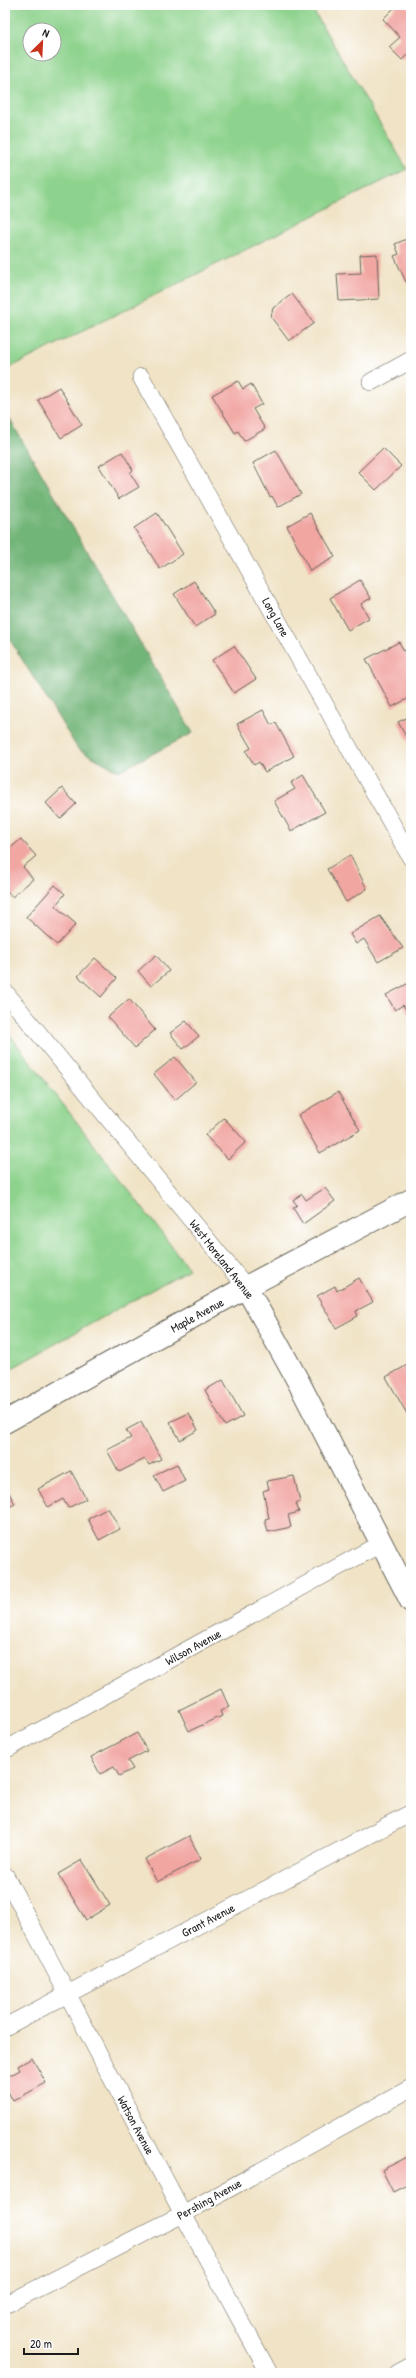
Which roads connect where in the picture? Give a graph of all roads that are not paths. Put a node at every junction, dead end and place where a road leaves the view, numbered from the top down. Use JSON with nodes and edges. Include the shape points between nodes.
{"nodes":[{"id":1,"x":411,"y":360,"type":"edge"},
{"id":2,"x":140,"y":377,"type":"dead end"},
{"id":3,"x":371,"y":382,"type":"dead end"},
{"id":4,"x":411,"y":858,"type":"edge"},
{"id":5,"x":5,"y":992,"type":"edge"},
{"id":6,"x":411,"y":1200,"type":"edge"},
{"id":7,"x":246,"y":1287,"type":"junction"},
{"id":8,"x":5,"y":1422,"type":"edge"},
{"id":9,"x":380,"y":1544,"type":"junction"},
{"id":10,"x":411,"y":1601,"type":"edge"},
{"id":11,"x":5,"y":1750,"type":"edge"},
{"id":12,"x":411,"y":1813,"type":"edge"},
{"id":13,"x":5,"y":1875,"type":"edge"},
{"id":14,"x":68,"y":1994,"type":"junction"},
{"id":15,"x":5,"y":2027,"type":"edge"},
{"id":16,"x":411,"y":2088,"type":"edge"},
{"id":17,"x":183,"y":2214,"type":"junction"},
{"id":18,"x":5,"y":2305,"type":"edge"},
{"id":19,"x":411,"y":2366,"type":"edge"},
{"id":20,"x":270,"y":2373,"type":"edge"},
{"id":21,"x":398,"y":2373,"type":"edge"}],
"edges":[{"from":1,"to":3,"type":"street"},
{"from":2,"to":4,"type":"street","name":"Long Lane"},
{"from":5,"to":7,"type":"street","name":"West Moreland Avenue"},
{"from":6,"to":7,"type":"street","name":"Maple Avenue"},
{"from":7,"to":8,"type":"street","name":"Maple Avenue"},
{"from":7,"to":9,"type":"street","name":"West Moreland Avenue","via":[[298,1381]]},
{"from":9,"to":10,"type":"street","name":"West Moreland Avenue"},
{"from":9,"to":11,"type":"street","name":"Wilson Avenue"},
{"from":12,"to":14,"type":"street","name":"Grant Avenue"},
{"from":13,"to":14,"type":"street","name":"Watson Avenue"},
{"from":14,"to":15,"type":"street","name":"Grant Avenue"},
{"from":14,"to":17,"type":"street","name":"Watson Avenue"},
{"from":16,"to":17,"type":"street","name":"Pershing Avenue"},
{"from":17,"to":18,"type":"street","name":"Pershing Avenue"},
{"from":17,"to":20,"type":"street","name":"Watson Avenue"},
{"from":19,"to":21,"type":"street"}]}
